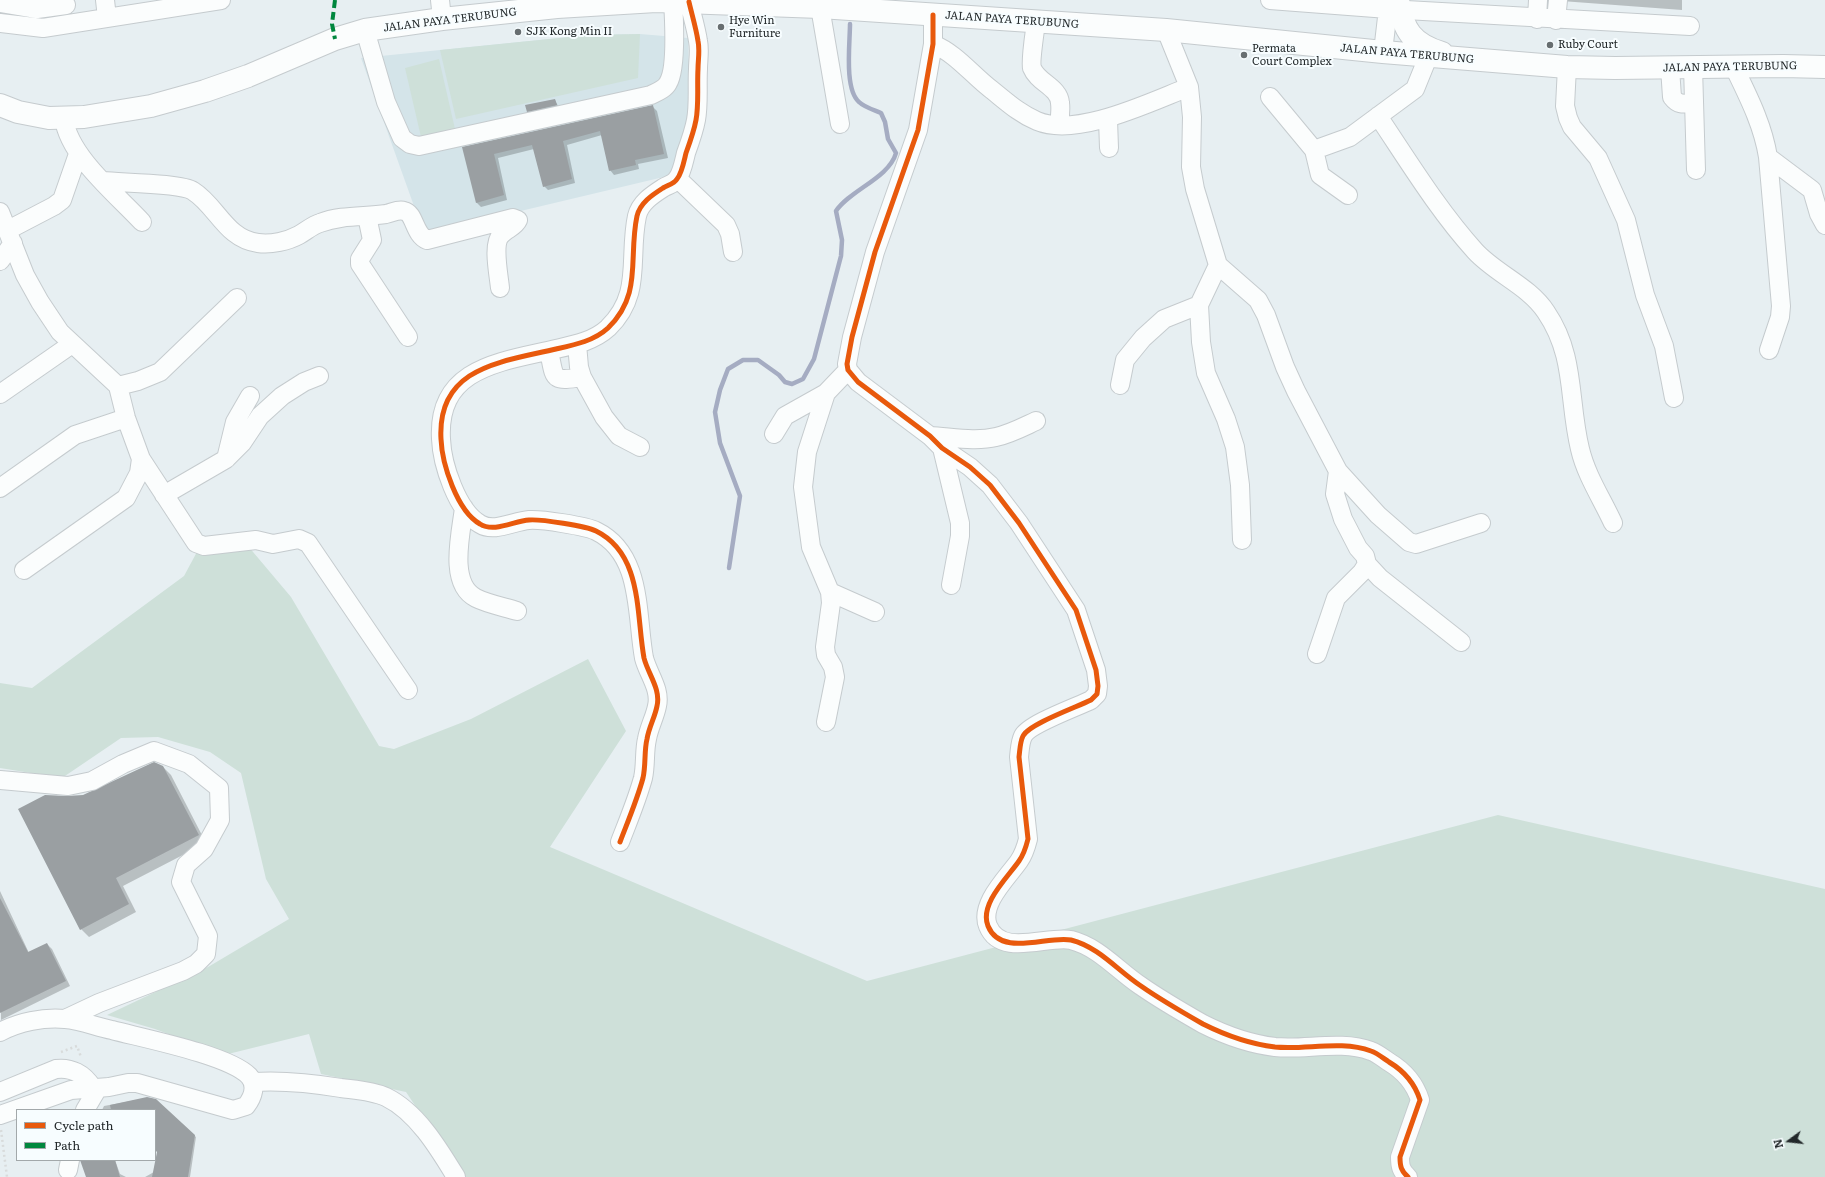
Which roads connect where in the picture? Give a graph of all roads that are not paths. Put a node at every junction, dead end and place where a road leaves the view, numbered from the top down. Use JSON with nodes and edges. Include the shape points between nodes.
{"nodes":[{"id":1,"x":105,"y":0,"type":"edge"},
{"id":2,"x":221,"y":0,"type":"edge"},
{"id":3,"x":1270,"y":0,"type":"edge"},
{"id":4,"x":1538,"y":0,"type":"edge"},
{"id":5,"x":1558,"y":0,"type":"edge"},
{"id":6,"x":669,"y":1,"type":"edge"},
{"id":7,"x":66,"y":2,"type":"edge"},
{"id":8,"x":0,"y":3,"type":"edge"},
{"id":9,"x":170,"y":4,"type":"edge"},
{"id":10,"x":1393,"y":5,"type":"edge"},
{"id":11,"x":820,"y":7,"type":"junction"},
{"id":12,"x":441,"y":9,"type":"edge"},
{"id":13,"x":932,"y":15,"type":"junction"},
{"id":14,"x":107,"y":18,"type":"junction"},
{"id":15,"x":1537,"y":19,"type":"junction"},
{"id":16,"x":1556,"y":20,"type":"junction"},
{"id":17,"x":1036,"y":22,"type":"junction"},
{"id":18,"x":0,"y":23,"type":"edge"},
{"id":19,"x":69,"y":24,"type":"junction"},
{"id":20,"x":1690,"y":26,"type":"dead end"},
{"id":21,"x":365,"y":30,"type":"junction"},
{"id":22,"x":1166,"y":30,"type":"junction"},
{"id":23,"x":933,"y":44,"type":"junction"},
{"id":24,"x":1383,"y":52,"type":"junction"},
{"id":25,"x":1428,"y":57,"type":"junction"},
{"id":26,"x":1461,"y":59,"type":"junction"},
{"id":27,"x":1567,"y":67,"type":"junction"},
{"id":28,"x":1693,"y":67,"type":"junction"},
{"id":29,"x":1734,"y":67,"type":"junction"},
{"id":30,"x":1825,"y":67,"type":"edge"},
{"id":31,"x":1670,"y":68,"type":"junction"},
{"id":32,"x":1189,"y":87,"type":"junction"},
{"id":33,"x":1270,"y":97,"type":"dead end"},
{"id":34,"x":1693,"y":103,"type":"junction"},
{"id":35,"x":0,"y":105,"type":"edge"},
{"id":36,"x":1378,"y":116,"type":"junction"},
{"id":37,"x":64,"y":119,"type":"junction"},
{"id":38,"x":1108,"y":119,"type":"junction"},
{"id":39,"x":840,"y":124,"type":"dead end"},
{"id":40,"x":1059,"y":124,"type":"junction"},
{"id":41,"x":1109,"y":148,"type":"dead end"},
{"id":42,"x":1314,"y":150,"type":"junction"},
{"id":43,"x":78,"y":154,"type":"junction"},
{"id":44,"x":1768,"y":157,"type":"junction"},
{"id":45,"x":1696,"y":170,"type":"dead end"},
{"id":46,"x":678,"y":179,"type":"junction"},
{"id":47,"x":103,"y":181,"type":"junction"},
{"id":48,"x":1348,"y":195,"type":"dead end"},
{"id":49,"x":0,"y":212,"type":"edge"},
{"id":50,"x":367,"y":216,"type":"junction"},
{"id":51,"x":142,"y":222,"type":"dead end"},
{"id":52,"x":1825,"y":225,"type":"edge"},
{"id":53,"x":11,"y":236,"type":"junction"},
{"id":54,"x":733,"y":252,"type":"dead end"},
{"id":55,"x":0,"y":261,"type":"edge"},
{"id":56,"x":1218,"y":265,"type":"junction"},
{"id":57,"x":500,"y":288,"type":"dead end"},
{"id":58,"x":237,"y":298,"type":"dead end"},
{"id":59,"x":1199,"y":305,"type":"junction"},
{"id":60,"x":408,"y":337,"type":"dead end"},
{"id":61,"x":72,"y":344,"type":"junction"},
{"id":62,"x":576,"y":344,"type":"junction"},
{"id":63,"x":1769,"y":350,"type":"dead end"},
{"id":64,"x":549,"y":351,"type":"junction"},
{"id":65,"x":848,"y":370,"type":"junction"},
{"id":66,"x":320,"y":376,"type":"dead end"},
{"id":67,"x":582,"y":377,"type":"junction"},
{"id":68,"x":1120,"y":385,"type":"dead end"},
{"id":69,"x":118,"y":386,"type":"junction"},
{"id":70,"x":826,"y":393,"type":"junction"},
{"id":71,"x":0,"y":394,"type":"edge"},
{"id":72,"x":250,"y":396,"type":"dead end"},
{"id":73,"x":1674,"y":398,"type":"dead end"},
{"id":74,"x":126,"y":418,"type":"junction"},
{"id":75,"x":1036,"y":421,"type":"dead end"},
{"id":76,"x":774,"y":434,"type":"dead end"},
{"id":77,"x":936,"y":442,"type":"junction"},
{"id":78,"x":640,"y":447,"type":"dead end"},
{"id":79,"x":141,"y":459,"type":"junction"},
{"id":80,"x":226,"y":459,"type":"junction"},
{"id":81,"x":1338,"y":471,"type":"junction"},
{"id":82,"x":0,"y":488,"type":"edge"},
{"id":83,"x":164,"y":495,"type":"junction"},
{"id":84,"x":464,"y":508,"type":"junction"},
{"id":85,"x":1481,"y":523,"type":"dead end"},
{"id":86,"x":1613,"y":524,"type":"dead end"},
{"id":87,"x":1242,"y":540,"type":"dead end"},
{"id":88,"x":1367,"y":564,"type":"junction"},
{"id":89,"x":24,"y":570,"type":"dead end"},
{"id":90,"x":951,"y":585,"type":"dead end"},
{"id":91,"x":830,"y":592,"type":"junction"},
{"id":92,"x":517,"y":611,"type":"dead end"},
{"id":93,"x":876,"y":612,"type":"dead end"},
{"id":94,"x":1461,"y":642,"type":"dead end"},
{"id":95,"x":1317,"y":654,"type":"dead end"},
{"id":96,"x":408,"y":690,"type":"dead end"},
{"id":97,"x":826,"y":722,"type":"dead end"},
{"id":98,"x":0,"y":780,"type":"edge"},
{"id":99,"x":620,"y":842,"type":"dead end"},
{"id":100,"x":65,"y":1019,"type":"junction"},
{"id":101,"x":0,"y":1032,"type":"edge"},
{"id":102,"x":253,"y":1082,"type":"junction"},
{"id":103,"x":95,"y":1088,"type":"junction"},
{"id":104,"x":0,"y":1092,"type":"edge"},
{"id":105,"x":16,"y":1109,"type":"edge"},
{"id":106,"x":17,"y":1109,"type":"edge"},
{"id":107,"x":85,"y":1109,"type":"edge"},
{"id":108,"x":0,"y":1115,"type":"edge"},
{"id":109,"x":456,"y":1177,"type":"edge"},
{"id":110,"x":1408,"y":1177,"type":"edge"}],
"edges":[{"from":1,"to":14,"type":"street"},
{"from":2,"to":9,"type":"street"},
{"from":3,"to":10,"type":"street"},
{"from":4,"to":15,"type":"street"},
{"from":5,"to":16,"type":"street"},
{"from":6,"to":11,"type":"main road","name":"JALAN PAYA TERUBUNG"},
{"from":6,"to":12,"type":"main road","name":"JALAN PAYA TERUBUNG","via":[[558,8]]},
{"from":6,"to":21,"type":"street","via":[[675,36],[668,83],[659,91],[651,95],[419,146],[410,144],[402,138],[386,102]]},
{"from":6,"to":46,"type":"street","via":[[699,43],[696,120]]},
{"from":7,"to":8,"type":"street","via":[[37,9]]},
{"from":7,"to":19,"type":"street"},
{"from":9,"to":14,"type":"street"},
{"from":10,"to":15,"type":"street"},
{"from":10,"to":24,"type":"street"},
{"from":10,"to":26,"type":"main road","via":[[1407,31],[1420,44]]},
{"from":11,"to":13,"type":"main road","name":"JALAN PAYA TERUBUNG"},
{"from":11,"to":39,"type":"street"},
{"from":12,"to":21,"type":"main road","name":"JALAN PAYA TERUBUNG"},
{"from":13,"to":17,"type":"main road","name":"JALAN PAYA TERUBUNG"},
{"from":13,"to":23,"type":"street"},
{"from":14,"to":19,"type":"street"},
{"from":15,"to":16,"type":"street"},
{"from":16,"to":20,"type":"street"},
{"from":17,"to":22,"type":"main road","name":"JALAN PAYA TERUBUNG"},
{"from":17,"to":40,"type":"street","via":[[1032,67],[1039,79],[1058,95]]},
{"from":18,"to":19,"type":"street","via":[[36,28]]},
{"from":21,"to":37,"type":"main road","name":"JALAN PAYA TERUBUNG","via":[[335,39],[248,76],[205,91],[151,106]]},
{"from":22,"to":24,"type":"main road","name":"JALAN PAYA TERUBUNG"},
{"from":22,"to":32,"type":"street"},
{"from":23,"to":40,"type":"street","via":[[948,50],[978,79],[1024,115],[1039,122]]},
{"from":23,"to":65,"type":"street","via":[[918,130],[875,252],[852,337]]},
{"from":24,"to":25,"type":"main road","name":"JALAN PAYA TERUBUNG"},
{"from":25,"to":26,"type":"main road","name":"JALAN PAYA TERUBUNG"},
{"from":25,"to":36,"type":"street","via":[[1415,89]]},
{"from":26,"to":27,"type":"main road","name":"JALAN PAYA TERUBUNG"},
{"from":27,"to":31,"type":"main road","name":"JALAN PAYA TERUBUNG"},
{"from":27,"to":73,"type":"street","via":[[1565,106],[1568,118],[1572,127],[1598,158],[1626,220],[1645,295],[1664,346]]},
{"from":28,"to":29,"type":"main road","name":"JALAN PAYA TERUBUNG"},
{"from":28,"to":31,"type":"main road","name":"JALAN PAYA TERUBUNG"},
{"from":28,"to":34,"type":"street"},
{"from":29,"to":30,"type":"main road","name":"JALAN PAYA TERUBUNG"},
{"from":29,"to":44,"type":"street","via":[[1759,121]]},
{"from":31,"to":34,"type":"street","via":[[1672,97],[1677,103]]},
{"from":32,"to":38,"type":"street"},
{"from":32,"to":56,"type":"street","via":[[1192,174]]},
{"from":33,"to":42,"type":"street"},
{"from":34,"to":45,"type":"street"},
{"from":35,"to":37,"type":"main road","name":"JALAN PAYA TERUBUNG","via":[[18,112]]},
{"from":36,"to":42,"type":"street","via":[[1350,137]]},
{"from":36,"to":86,"type":"street","via":[[1435,202],[1476,252],[1531,295],[1546,312],[1567,355],[1580,451]]},
{"from":37,"to":43,"type":"street","via":[[66,132]]},
{"from":38,"to":40,"type":"street"},
{"from":38,"to":41,"type":"street"},
{"from":42,"to":48,"type":"street","via":[[1320,175]]},
{"from":43,"to":47,"type":"street"},
{"from":43,"to":53,"type":"street","via":[[62,200]]},
{"from":44,"to":52,"type":"street","via":[[1812,190]]},
{"from":44,"to":63,"type":"street","via":[[1781,306]]},
{"from":46,"to":54,"type":"street","via":[[726,225]]},
{"from":46,"to":62,"type":"street","via":[[647,199],[641,206],[636,223],[633,281],[618,316],[600,335]]},
{"from":47,"to":50,"type":"street","via":[[192,190],[206,202],[224,225],[246,239],[258,243],[290,239],[319,223],[339,217]]},
{"from":47,"to":51,"type":"street"},
{"from":49,"to":53,"type":"street"},
{"from":50,"to":57,"type":"street","via":[[406,211],[419,234],[427,240],[513,218],[518,220],[499,236],[496,246]]},
{"from":50,"to":60,"type":"street","via":[[372,240],[360,259],[360,264]]},
{"from":53,"to":55,"type":"street"},
{"from":53,"to":61,"type":"street","via":[[25,275],[40,302],[60,332]]},
{"from":56,"to":59,"type":"street"},
{"from":56,"to":81,"type":"street","via":[[1258,300],[1294,385]]},
{"from":58,"to":69,"type":"street","via":[[160,372]]},
{"from":59,"to":68,"type":"street","via":[[1164,319],[1143,338],[1125,360]]},
{"from":59,"to":87,"type":"street","via":[[1206,372],[1226,419],[1234,448],[1240,485]]},
{"from":61,"to":69,"type":"street"},
{"from":61,"to":71,"type":"street"},
{"from":62,"to":64,"type":"street"},
{"from":62,"to":67,"type":"street"},
{"from":64,"to":67,"type":"street","via":[[557,379]]},
{"from":64,"to":84,"type":"street","via":[[508,360],[471,375],[458,383],[446,400],[442,412],[443,454],[447,474]]},
{"from":65,"to":70,"type":"street"},
{"from":65,"to":77,"type":"street","via":[[858,382]]},
{"from":66,"to":80,"type":"street","via":[[304,382],[282,396],[260,416],[242,443]]},
{"from":67,"to":78,"type":"street","via":[[612,428],[619,436]]},
{"from":69,"to":74,"type":"street"},
{"from":70,"to":76,"type":"street","via":[[790,412]]},
{"from":70,"to":91,"type":"street","via":[[807,452],[803,486],[811,547]]},
{"from":72,"to":80,"type":"street","via":[[235,422]]},
{"from":74,"to":79,"type":"street"},
{"from":74,"to":82,"type":"street","via":[[75,435]]},
{"from":75,"to":77,"type":"street","via":[[994,437]]},
{"from":77,"to":90,"type":"street","via":[[960,523]]},
{"from":77,"to":110,"type":"street","via":[[990,485],[1055,577],[1076,610],[1096,670],[1098,686],[1097,694],[1091,700],[1032,727],[1024,734],[1019,757],[1028,839],[1019,861],[992,896],[987,924],[990,931],[1010,942],[1026,944],[1054,938],[1085,944],[1141,986],[1204,1024],[1234,1037],[1274,1047],[1353,1046],[1372,1051],[1407,1076],[1420,1100],[1400,1157],[1402,1172]]},
{"from":79,"to":83,"type":"street"},
{"from":79,"to":89,"type":"street","via":[[139,473],[126,498]]},
{"from":80,"to":83,"type":"street"},
{"from":81,"to":85,"type":"street","via":[[1378,515],[1409,542],[1416,544]]},
{"from":81,"to":88,"type":"street","via":[[1334,494],[1343,519]]},
{"from":83,"to":96,"type":"street","via":[[196,543],[204,546],[256,540],[273,544],[299,539],[308,543]]},
{"from":84,"to":92,"type":"street","via":[[458,562],[462,583],[468,593],[476,598]]},
{"from":84,"to":99,"type":"street","via":[[480,525],[489,528],[536,520],[593,530],[609,539],[624,559],[637,596],[645,659],[657,692],[658,706],[646,742],[643,776]]},
{"from":88,"to":94,"type":"street","via":[[1380,578]]},
{"from":88,"to":95,"type":"street","via":[[1336,598]]},
{"from":91,"to":93,"type":"street"},
{"from":91,"to":97,"type":"street","via":[[825,647],[835,677]]},
{"from":98,"to":100,"type":"street","via":[[68,786],[92,781],[154,751],[189,764],[219,788],[220,820],[204,849],[186,865],[181,882],[208,936],[206,954],[196,964],[183,971],[99,1003]]},
{"from":100,"to":101,"type":"street","via":[[22,1023]]},
{"from":100,"to":102,"type":"street","via":[[190,1050],[227,1062],[250,1076]]},
{"from":102,"to":103,"type":"street","via":[[254,1093],[251,1100],[246,1106],[233,1110],[137,1083],[128,1082]]},
{"from":102,"to":109,"type":"street","via":[[295,1082],[365,1091],[386,1097],[409,1114],[425,1132]]},
{"from":103,"to":104,"type":"street","via":[[87,1078],[62,1068]]},
{"from":103,"to":106,"type":"street","via":[[71,1090]]},
{"from":103,"to":107,"type":"street"},
{"from":105,"to":108,"type":"street"}]}
